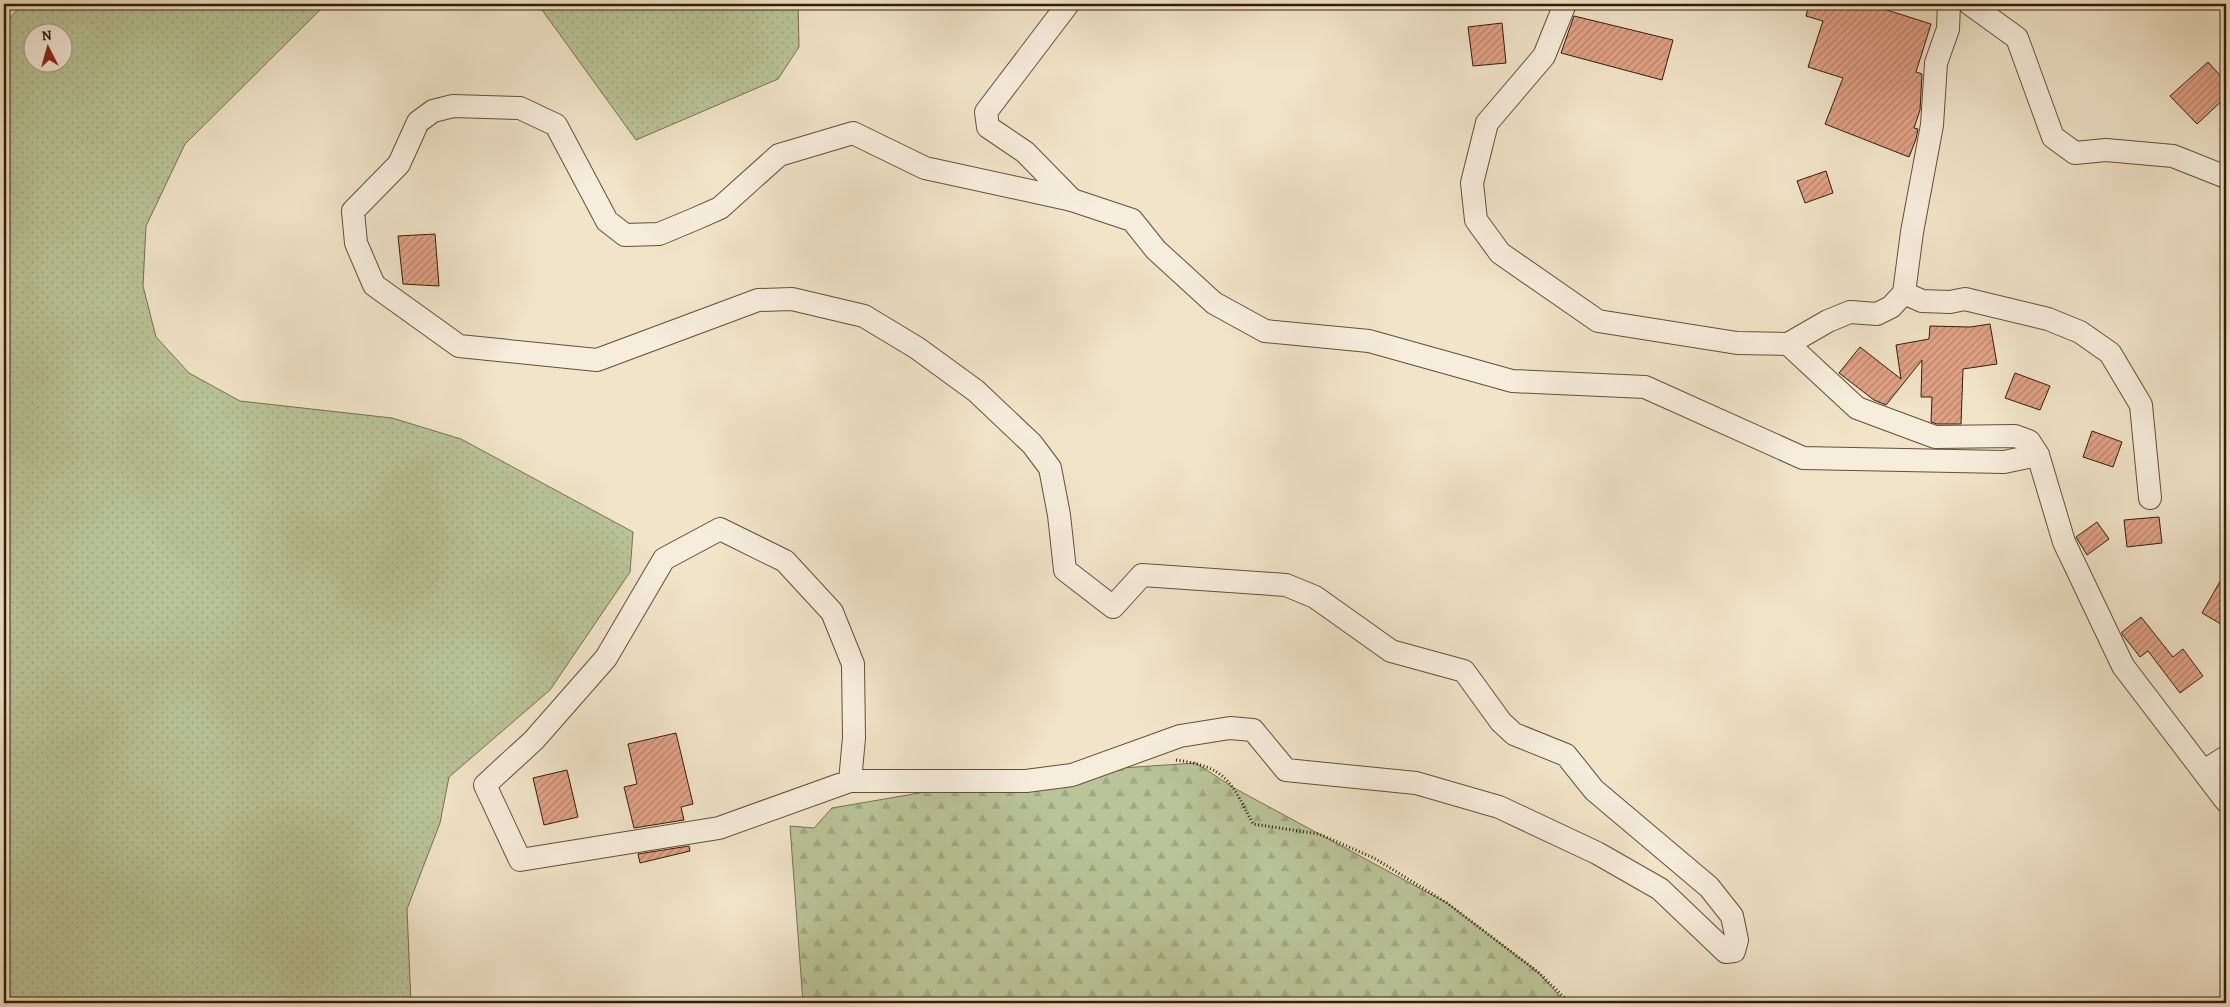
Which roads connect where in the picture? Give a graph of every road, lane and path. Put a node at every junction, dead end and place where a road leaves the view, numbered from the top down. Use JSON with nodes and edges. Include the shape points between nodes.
{"nodes":[{"id":1,"x":1068,"y":4,"type":"edge"},
{"id":2,"x":1565,"y":4,"type":"edge"},
{"id":3,"x":1948,"y":4,"type":"edge"},
{"id":4,"x":1970,"y":4,"type":"edge"},
{"id":5,"x":2226,"y":177,"type":"edge"},
{"id":6,"x":1072,"y":200,"type":"junction"},
{"id":7,"x":1904,"y":293,"type":"junction"},
{"id":8,"x":1788,"y":344,"type":"junction"},
{"id":9,"x":2038,"y":455,"type":"junction"},
{"id":10,"x":2150,"y":498,"type":"dead end"},
{"id":11,"x":2226,"y":757,"type":"edge"},
{"id":12,"x":1168,"y":759,"type":"dead end"},
{"id":13,"x":2204,"y":771,"type":"junction"},
{"id":14,"x":850,"y":781,"type":"junction"},
{"id":15,"x":2226,"y":801,"type":"edge"},
{"id":16,"x":1570,"y":1003,"type":"edge"}],
"edges":[{"from":1,"to":6,"type":"street","via":[[986,112],[988,127],[1025,152]]},
{"from":2,"to":8,"type":"street","via":[[1544,56],[1487,123],[1472,183],[1476,220],[1500,253],[1598,321],[1737,343]]},
{"from":3,"to":7,"type":"street","via":[[1948,29],[1936,63],[1932,125]]},
{"from":4,"to":5,"type":"street","via":[[2017,38],[2053,137],[2075,154],[2106,150],[2172,156]]},
{"from":6,"to":9,"type":"street","via":[[1132,220],[1156,250],[1214,303],[1265,331],[1369,341],[1512,380],[1646,387],[1803,458],[2004,462]]},
{"from":6,"to":14,"type":"street","via":[[925,168],[853,133],[779,156],[720,208],[695,220],[658,234],[625,234],[607,222],[556,125],[520,108],[453,106],[433,111],[418,122],[398,164],[353,211],[356,243],[374,285],[459,346],[597,360],[758,300],[792,299],[864,316],[916,348],[976,392],[1032,444],[1050,468],[1065,570],[1113,607],[1142,575],[1286,585],[1315,597],[1391,651],[1464,671],[1500,722],[1514,734],[1566,755],[1594,790],[1709,887],[1732,916],[1737,940],[1734,951],[1726,952],[1660,889],[1597,853],[1499,807],[1416,783],[1286,770],[1253,730],[1230,728],[1180,736],[1072,775],[1026,781]]},
{"from":7,"to":8,"type":"street","via":[[1891,307],[1877,314],[1850,312]]},
{"from":7,"to":10,"type":"street","via":[[1922,301],[1965,299],[2048,319],[2080,332],[2110,352],[2141,405]]},
{"from":8,"to":9,"type":"street","via":[[1857,408],[1935,437],[2015,436],[2029,441]]},
{"from":9,"to":13,"type":"street","via":[[2064,542],[2123,666]]},
{"from":11,"to":13,"type":"street"},
{"from":12,"to":16,"type":"path","via":[[1214,769],[1234,788],[1253,824],[1319,834],[1382,863],[1447,903],[1538,972]]},
{"from":13,"to":15,"type":"street"},
{"from":14,"to":14,"type":"street","via":[[719,828],[520,860],[485,786],[534,740],[606,658],[664,559],[720,529],[785,561],[832,612],[853,664],[854,738]]}]}
